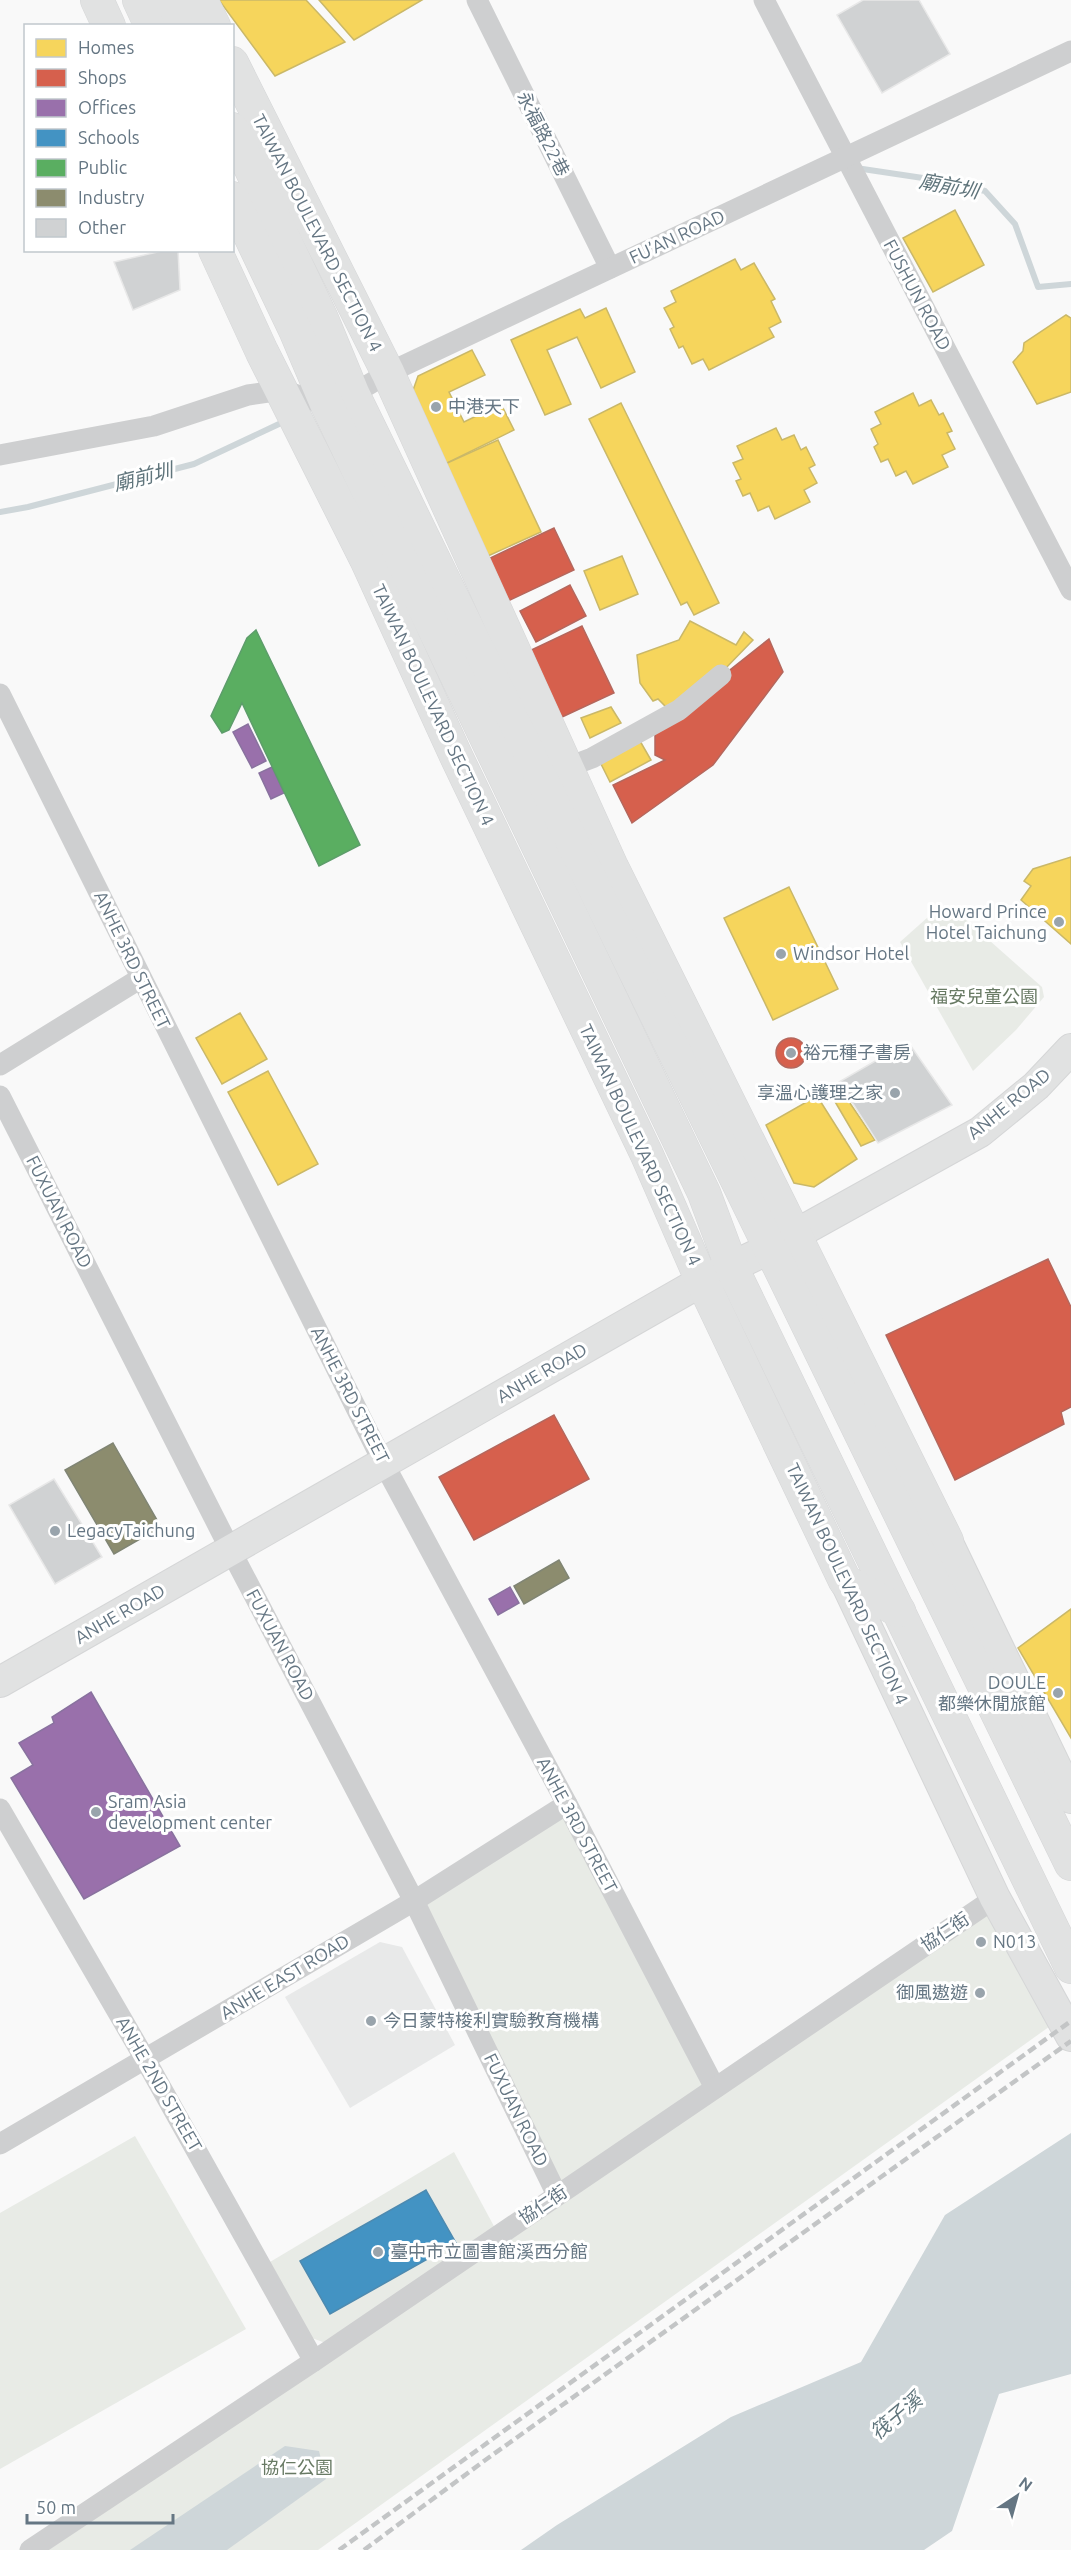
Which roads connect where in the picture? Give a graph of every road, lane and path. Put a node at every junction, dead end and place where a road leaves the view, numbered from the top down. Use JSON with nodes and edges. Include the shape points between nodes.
{"nodes":[{"id":1,"x":98,"y":0,"type":"edge"},
{"id":2,"x":139,"y":0,"type":"edge"},
{"id":3,"x":172,"y":0,"type":"edge"},
{"id":4,"x":201,"y":0,"type":"edge"},
{"id":5,"x":477,"y":0,"type":"edge"},
{"id":6,"x":764,"y":0,"type":"edge"},
{"id":7,"x":108,"y":24,"type":"edge"},
{"id":8,"x":150,"y":24,"type":"edge"},
{"id":9,"x":183,"y":24,"type":"edge"},
{"id":10,"x":213,"y":24,"type":"edge"},
{"id":11,"x":1071,"y":51,"type":"edge"},
{"id":12,"x":234,"y":67,"type":"edge"},
{"id":13,"x":234,"y":133,"type":"edge"},
{"id":14,"x":846,"y":158,"type":"junction"},
{"id":15,"x":234,"y":202,"type":"edge"},
{"id":16,"x":216,"y":252,"type":"edge"},
{"id":17,"x":610,"y":268,"type":"junction"},
{"id":18,"x":388,"y":373,"type":"junction"},
{"id":19,"x":282,"y":390,"type":"junction"},
{"id":20,"x":340,"y":400,"type":"junction"},
{"id":21,"x":0,"y":455,"type":"edge"},
{"id":22,"x":1071,"y":590,"type":"edge"},
{"id":23,"x":721,"y":675,"type":"dead end"},
{"id":24,"x":0,"y":694,"type":"edge"},
{"id":25,"x":568,"y":767,"type":"junction"},
{"id":26,"x":141,"y":978,"type":"junction"},
{"id":27,"x":1071,"y":1049,"type":"edge"},
{"id":28,"x":0,"y":1065,"type":"edge"},
{"id":29,"x":0,"y":1096,"type":"edge"},
{"id":30,"x":782,"y":1241,"type":"junction"},
{"id":31,"x":732,"y":1268,"type":"junction"},
{"id":32,"x":702,"y":1281,"type":"junction"},
{"id":33,"x":384,"y":1464,"type":"junction"},
{"id":34,"x":947,"y":1541,"type":"junction"},
{"id":35,"x":231,"y":1551,"type":"junction"},
{"id":36,"x":845,"y":1581,"type":"junction"},
{"id":37,"x":938,"y":1590,"type":"junction"},
{"id":38,"x":899,"y":1611,"type":"junction"},
{"id":39,"x":0,"y":1682,"type":"edge"},
{"id":40,"x":1071,"y":1798,"type":"edge"},
{"id":41,"x":567,"y":1804,"type":"junction"},
{"id":42,"x":0,"y":1809,"type":"edge"},
{"id":43,"x":1070,"y":1860,"type":"edge"},
{"id":44,"x":995,"y":1898,"type":"junction"},
{"id":45,"x":414,"y":1901,"type":"junction"},
{"id":46,"x":1071,"y":1966,"type":"edge"},
{"id":47,"x":1071,"y":2036,"type":"edge"},
{"id":48,"x":145,"y":2059,"type":"junction"},
{"id":49,"x":716,"y":2088,"type":"junction"},
{"id":50,"x":0,"y":2144,"type":"edge"},
{"id":51,"x":557,"y":2195,"type":"junction"},
{"id":52,"x":314,"y":2361,"type":"junction"},
{"id":53,"x":30,"y":2550,"type":"edge"}],
"edges":[{"from":1,"to":7,"type":"main road"},
{"from":2,"to":8,"type":"main road"},
{"from":3,"to":9,"type":"main road"},
{"from":4,"to":10,"type":"main road"},
{"from":5,"to":17,"type":"street","name":"永福路22巷"},
{"from":6,"to":14,"type":"street","name":"FUSHUN ROAD"},
{"from":11,"to":14,"type":"street","name":"FU’AN ROAD"},
{"from":12,"to":18,"type":"main road","name":"TAIWAN BOULEVARD SECTION 4"},
{"from":13,"to":20,"type":"main road","name":"TAIWAN BOULEVARD SECTION 4","via":[[322,319]]},
{"from":14,"to":17,"type":"street","name":"FU’AN ROAD"},
{"from":14,"to":22,"type":"street","name":"FUSHUN ROAD"},
{"from":15,"to":20,"type":"main road","name":"TAIWAN BOULEVARD SECTION 4","via":[[296,332]]},
{"from":16,"to":19,"type":"main road","name":"TAIWAN BOULEVARD SECTION 4"},
{"from":17,"to":18,"type":"street","name":"FU’AN ROAD"},
{"from":18,"to":20,"type":"street","name":"FU’AN ROAD"},
{"from":18,"to":25,"type":"main road","name":"TAIWAN BOULEVARD SECTION 4"},
{"from":19,"to":20,"type":"street"},
{"from":19,"to":21,"type":"street","via":[[248,395],[154,426]]},
{"from":19,"to":32,"type":"main road","name":"TAIWAN BOULEVARD SECTION 4","via":[[366,559],[647,1155]]},
{"from":20,"to":30,"type":"main road","name":"TAIWAN BOULEVARD SECTION 4"},
{"from":20,"to":31,"type":"main road","name":"TAIWAN BOULEVARD SECTION 4","via":[[704,1193]]},
{"from":23,"to":25,"type":"street","via":[[679,710]]},
{"from":24,"to":26,"type":"street","name":"ANHE 3RD STREET"},
{"from":25,"to":30,"type":"main road","name":"TAIWAN BOULEVARD SECTION 4"},
{"from":26,"to":28,"type":"street"},
{"from":26,"to":33,"type":"street","name":"ANHE 3RD STREET"},
{"from":27,"to":30,"type":"main road","name":"ANHE ROAD","via":[[1036,1086],[980,1132]]},
{"from":29,"to":35,"type":"street","name":"FUXUAN ROAD"},
{"from":30,"to":31,"type":"main road","name":"ANHE ROAD"},
{"from":30,"to":34,"type":"main road","name":"TAIWAN BOULEVARD SECTION 4"},
{"from":30,"to":37,"type":"main road","name":"TAIWAN BOULEVARD SECTION 4"},
{"from":31,"to":32,"type":"main road","name":"ANHE ROAD"},
{"from":31,"to":38,"type":"main road","name":"TAIWAN BOULEVARD SECTION 4"},
{"from":32,"to":33,"type":"main road","name":"ANHE ROAD"},
{"from":32,"to":36,"type":"main road","name":"TAIWAN BOULEVARD SECTION 4"},
{"from":33,"to":35,"type":"main road","name":"ANHE ROAD"},
{"from":33,"to":41,"type":"street","name":"ANHE 3RD STREET"},
{"from":34,"to":37,"type":"main road"},
{"from":34,"to":40,"type":"main road","name":"TAIWAN BOULEVARD SECTION 4"},
{"from":35,"to":39,"type":"main road","name":"ANHE ROAD"},
{"from":35,"to":45,"type":"street","name":"FUXUAN ROAD"},
{"from":36,"to":38,"type":"main road"},
{"from":36,"to":44,"type":"main road","name":"TAIWAN BOULEVARD SECTION 4"},
{"from":37,"to":43,"type":"main road","name":"TAIWAN BOULEVARD SECTION 4"},
{"from":38,"to":46,"type":"main road","name":"TAIWAN BOULEVARD SECTION 4"},
{"from":41,"to":45,"type":"street","name":"ANHE EAST ROAD"},
{"from":41,"to":49,"type":"street","name":"ANHE 3RD STREET"},
{"from":42,"to":48,"type":"street","name":"ANHE 2ND STREET"},
{"from":44,"to":47,"type":"main road","name":"TAIWAN BOULEVARD SECTION 4"},
{"from":44,"to":49,"type":"street","name":"協仁街"},
{"from":45,"to":48,"type":"street","name":"ANHE EAST ROAD"},
{"from":45,"to":51,"type":"street","name":"FUXUAN ROAD"},
{"from":48,"to":50,"type":"street","name":"ANHE EAST ROAD"},
{"from":48,"to":52,"type":"street","name":"ANHE 2ND STREET"},
{"from":49,"to":51,"type":"street","name":"協仁街"},
{"from":51,"to":52,"type":"street","name":"協仁街"},
{"from":52,"to":53,"type":"street","name":"協仁街"}]}
